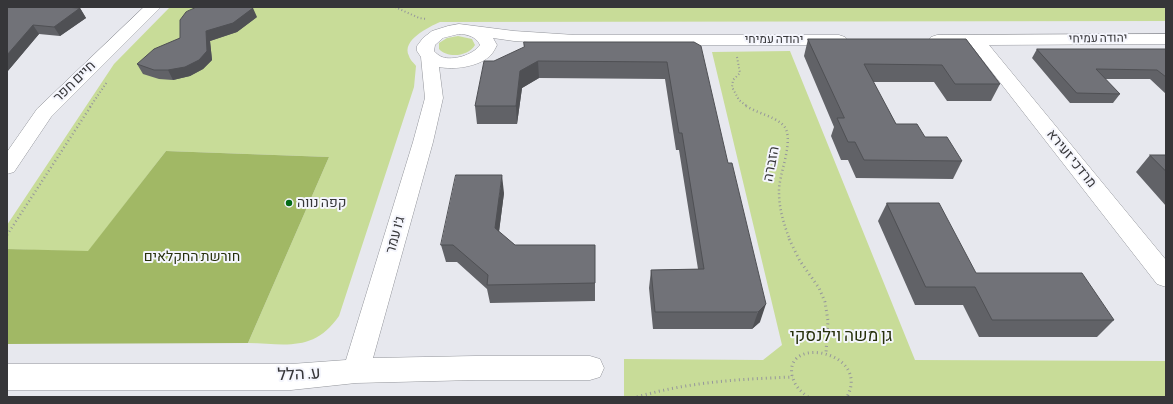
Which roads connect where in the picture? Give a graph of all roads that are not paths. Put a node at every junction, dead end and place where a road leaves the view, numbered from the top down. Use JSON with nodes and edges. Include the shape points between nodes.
{"nodes":[{"id":1,"x":153,"y":7,"type":"edge"},
{"id":2,"x":472,"y":31,"type":"junction"},
{"id":3,"x":1166,"y":39,"type":"edge"},
{"id":4,"x":575,"y":40,"type":"junction"},
{"id":5,"x":851,"y":40,"type":"edge"},
{"id":6,"x":922,"y":40,"type":"edge"},
{"id":7,"x":977,"y":41,"type":"junction"},
{"id":8,"x":480,"y":55,"type":"junction"},
{"id":9,"x":429,"y":57,"type":"junction"},
{"id":10,"x":434,"y":98,"type":"junction"},
{"id":11,"x":7,"y":167,"type":"edge"},
{"id":12,"x":1166,"y":277,"type":"edge"},
{"id":13,"x":590,"y":368,"type":"dead end"},
{"id":14,"x":356,"y":371,"type":"junction"},
{"id":15,"x":7,"y":376,"type":"edge"}],
"edges":[{"from":1,"to":11,"type":"street","name":"חיים חפר","via":[[44,113]]},
{"from":2,"to":4,"type":"street","name":"יהודה עמיחי"},
{"from":2,"to":8,"type":"street","via":[[480,33],[488,42],[488,48]]},
{"from":2,"to":9,"type":"street","name":"יהודה עמיחי","via":[[451,30],[433,37],[425,48]]},
{"from":3,"to":7,"type":"street","name":"יהודה עמיחי"},
{"from":4,"to":5,"type":"street","name":"יהודה עמיחי"},
{"from":4,"to":8,"type":"street","name":"יהודה עמיחי","via":[[536,44]]},
{"from":6,"to":7,"type":"street","name":"יהודה עמיחי"},
{"from":7,"to":12,"type":"street","name":"מרדכי זעירא"},
{"from":8,"to":9,"type":"street","name":"יהודה עמיחי","via":[[458,63],[438,61]]},
{"from":8,"to":10,"type":"street","name":"ג'ו עמר","via":[[449,79]]},
{"from":9,"to":10,"type":"street","name":"ג'ו עמר"},
{"from":10,"to":14,"type":"street","name":"ג'ו עמר","via":[[424,142]]},
{"from":13,"to":14,"type":"street","name":"ע. הלל"},
{"from":14,"to":15,"type":"street","name":"ע. הלל","via":[[291,376]]}]}
